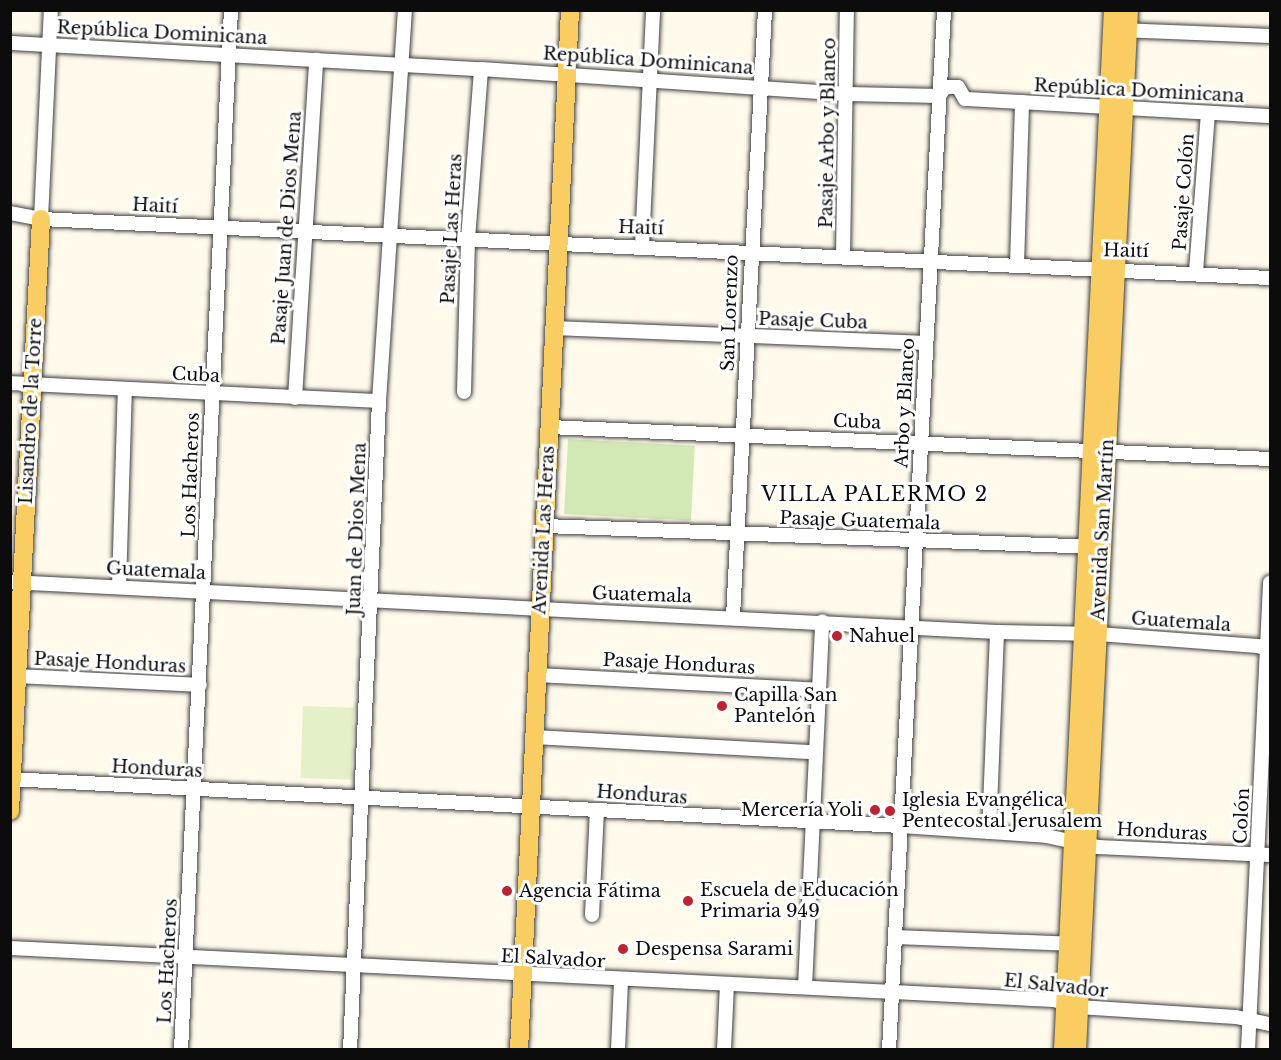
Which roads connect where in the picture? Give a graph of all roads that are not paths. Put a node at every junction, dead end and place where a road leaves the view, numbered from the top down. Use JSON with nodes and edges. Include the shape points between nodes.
{"nodes":[{"id":1,"x":51,"y":10,"type":"edge"},
{"id":2,"x":231,"y":10,"type":"edge"},
{"id":3,"x":405,"y":10,"type":"edge"},
{"id":4,"x":570,"y":10,"type":"edge"},
{"id":5,"x":653,"y":10,"type":"edge"},
{"id":6,"x":765,"y":10,"type":"edge"},
{"id":7,"x":847,"y":10,"type":"edge"},
{"id":8,"x":944,"y":10,"type":"edge"},
{"id":9,"x":1113,"y":10,"type":"edge"},
{"id":10,"x":1129,"y":10,"type":"edge"},
{"id":11,"x":1120,"y":30,"type":"junction"},
{"id":12,"x":1270,"y":36,"type":"edge"},
{"id":13,"x":10,"y":43,"type":"edge"},
{"id":14,"x":49,"y":45,"type":"junction"},
{"id":15,"x":228,"y":55,"type":"junction"},
{"id":16,"x":316,"y":60,"type":"junction"},
{"id":17,"x":402,"y":64,"type":"junction"},
{"id":18,"x":481,"y":69,"type":"junction"},
{"id":19,"x":566,"y":74,"type":"junction"},
{"id":20,"x":647,"y":80,"type":"junction"},
{"id":21,"x":758,"y":86,"type":"junction"},
{"id":22,"x":848,"y":94,"type":"junction"},
{"id":23,"x":939,"y":96,"type":"junction"},
{"id":24,"x":1022,"y":102,"type":"junction"},
{"id":25,"x":1115,"y":106,"type":"junction"},
{"id":26,"x":1208,"y":114,"type":"junction"},
{"id":27,"x":1270,"y":116,"type":"edge"},
{"id":28,"x":10,"y":213,"type":"edge"},
{"id":29,"x":41,"y":219,"type":"junction"},
{"id":30,"x":221,"y":227,"type":"junction"},
{"id":31,"x":305,"y":231,"type":"junction"},
{"id":32,"x":390,"y":235,"type":"junction"},
{"id":33,"x":468,"y":239,"type":"junction"},
{"id":34,"x":558,"y":243,"type":"junction"},
{"id":35,"x":642,"y":246,"type":"junction"},
{"id":36,"x":750,"y":251,"type":"junction"},
{"id":37,"x":843,"y":256,"type":"junction"},
{"id":38,"x":930,"y":259,"type":"junction"},
{"id":39,"x":1017,"y":264,"type":"junction"},
{"id":40,"x":1107,"y":269,"type":"junction"},
{"id":41,"x":1196,"y":272,"type":"junction"},
{"id":42,"x":1270,"y":278,"type":"edge"},
{"id":43,"x":554,"y":328,"type":"junction"},
{"id":44,"x":748,"y":336,"type":"junction"},
{"id":45,"x":926,"y":343,"type":"junction"},
{"id":46,"x":10,"y":383,"type":"edge"},
{"id":47,"x":31,"y":384,"type":"junction"},
{"id":48,"x":125,"y":390,"type":"junction"},
{"id":49,"x":464,"y":392,"type":"dead end"},
{"id":50,"x":212,"y":394,"type":"junction"},
{"id":51,"x":295,"y":398,"type":"junction"},
{"id":52,"x":379,"y":401,"type":"junction"},
{"id":53,"x":549,"y":426,"type":"junction"},
{"id":54,"x":743,"y":435,"type":"junction"},
{"id":55,"x":921,"y":442,"type":"junction"},
{"id":56,"x":1100,"y":449,"type":"junction"},
{"id":57,"x":1270,"y":459,"type":"edge"},
{"id":58,"x":545,"y":526,"type":"junction"},
{"id":59,"x":738,"y":534,"type":"junction"},
{"id":60,"x":916,"y":542,"type":"junction"},
{"id":61,"x":1095,"y":547,"type":"junction"},
{"id":62,"x":17,"y":582,"type":"edge"},
{"id":63,"x":1270,"y":583,"type":"edge"},
{"id":64,"x":119,"y":587,"type":"junction"},
{"id":65,"x":205,"y":591,"type":"junction"},
{"id":66,"x":373,"y":600,"type":"junction"},
{"id":67,"x":540,"y":609,"type":"junction"},
{"id":68,"x":733,"y":616,"type":"junction"},
{"id":69,"x":822,"y":621,"type":"junction"},
{"id":70,"x":911,"y":626,"type":"junction"},
{"id":71,"x":997,"y":632,"type":"junction"},
{"id":72,"x":1090,"y":634,"type":"junction"},
{"id":73,"x":1269,"y":649,"type":"edge"},
{"id":74,"x":537,"y":675,"type":"junction"},
{"id":75,"x":18,"y":676,"type":"junction"},
{"id":76,"x":200,"y":685,"type":"junction"},
{"id":77,"x":819,"y":690,"type":"junction"},
{"id":78,"x":534,"y":737,"type":"junction"},
{"id":79,"x":814,"y":752,"type":"junction"},
{"id":80,"x":11,"y":779,"type":"edge"},
{"id":81,"x":194,"y":788,"type":"junction"},
{"id":82,"x":363,"y":797,"type":"junction"},
{"id":83,"x":531,"y":805,"type":"junction"},
{"id":84,"x":597,"y":810,"type":"junction"},
{"id":85,"x":10,"y":811,"type":"edge"},
{"id":86,"x":813,"y":822,"type":"junction"},
{"id":87,"x":901,"y":826,"type":"junction"},
{"id":88,"x":989,"y":832,"type":"junction"},
{"id":89,"x":1080,"y":843,"type":"junction"},
{"id":90,"x":1264,"y":855,"type":"edge"},
{"id":91,"x":592,"y":915,"type":"dead end"},
{"id":92,"x":895,"y":937,"type":"junction"},
{"id":93,"x":1075,"y":944,"type":"junction"},
{"id":94,"x":10,"y":948,"type":"edge"},
{"id":95,"x":186,"y":957,"type":"junction"},
{"id":96,"x":355,"y":966,"type":"junction"},
{"id":97,"x":523,"y":975,"type":"junction"},
{"id":98,"x":621,"y":980,"type":"junction"},
{"id":99,"x":728,"y":985,"type":"junction"},
{"id":100,"x":805,"y":987,"type":"junction"},
{"id":101,"x":892,"y":992,"type":"junction"},
{"id":102,"x":1071,"y":1004,"type":"junction"},
{"id":103,"x":1249,"y":1023,"type":"junction"},
{"id":104,"x":1270,"y":1024,"type":"edge"},
{"id":105,"x":181,"y":1050,"type":"edge"},
{"id":106,"x":350,"y":1050,"type":"edge"},
{"id":107,"x":519,"y":1050,"type":"edge"},
{"id":108,"x":618,"y":1050,"type":"edge"},
{"id":109,"x":724,"y":1050,"type":"edge"},
{"id":110,"x":889,"y":1050,"type":"edge"},
{"id":111,"x":1063,"y":1050,"type":"edge"},
{"id":112,"x":1077,"y":1050,"type":"edge"},
{"id":113,"x":1248,"y":1050,"type":"edge"}],
"edges":[{"from":1,"to":14,"type":"street","name":"Lisandro de la Torre"},
{"from":2,"to":15,"type":"street","name":"Los Hacheros"},
{"from":3,"to":17,"type":"street","name":"Juan de Dios Mena"},
{"from":4,"to":19,"type":"main road","name":"Avenida Las Heras"},
{"from":5,"to":20,"type":"street"},
{"from":6,"to":21,"type":"street","name":"San Lorenzo"},
{"from":7,"to":22,"type":"street","name":"Pasaje Arbo y Blanco"},
{"from":8,"to":23,"type":"street","name":"Arbo y Blanco"},
{"from":9,"to":11,"type":"main road","name":"Avenida San Martín"},
{"from":10,"to":11,"type":"main road","name":"Avenida San Martín"},
{"from":11,"to":12,"type":"street"},
{"from":11,"to":25,"type":"main road","name":"Avenida San Martín"},
{"from":13,"to":14,"type":"street","name":"República Dominicana"},
{"from":14,"to":15,"type":"street","name":"República Dominicana"},
{"from":14,"to":29,"type":"street","name":"Lisandro de la Torre"},
{"from":15,"to":16,"type":"street","name":"República Dominicana"},
{"from":15,"to":30,"type":"street","name":"Los Hacheros"},
{"from":16,"to":17,"type":"street","name":"República Dominicana"},
{"from":16,"to":31,"type":"street","name":"Pasaje Juan de Dios Mena"},
{"from":17,"to":18,"type":"street","name":"República Dominicana"},
{"from":17,"to":32,"type":"street","name":"Juan de Dios Mena"},
{"from":18,"to":19,"type":"street","name":"República Dominicana"},
{"from":18,"to":33,"type":"street","name":"Pasaje Las Heras"},
{"from":19,"to":20,"type":"street","name":"República Dominicana"},
{"from":19,"to":34,"type":"main road","name":"Avenida Las Heras"},
{"from":20,"to":21,"type":"street","name":"República Dominicana"},
{"from":20,"to":35,"type":"street"},
{"from":21,"to":22,"type":"street","name":"República Dominicana"},
{"from":21,"to":36,"type":"street","name":"San Lorenzo"},
{"from":22,"to":23,"type":"street","name":"República Dominicana"},
{"from":22,"to":37,"type":"street","name":"Pasaje Arbo y Blanco"},
{"from":23,"to":24,"type":"street","name":"República Dominicana","via":[[945,87],[958,87],[964,99]]},
{"from":23,"to":38,"type":"street","name":"Arbo y Blanco"},
{"from":24,"to":25,"type":"street","name":"República Dominicana"},
{"from":24,"to":39,"type":"street"},
{"from":25,"to":26,"type":"street","name":"República Dominicana"},
{"from":25,"to":40,"type":"main road","name":"Avenida San Martín"},
{"from":26,"to":27,"type":"street","name":"República Dominicana"},
{"from":26,"to":41,"type":"street","name":"Pasaje Colón"},
{"from":28,"to":29,"type":"street","name":"Haití"},
{"from":29,"to":30,"type":"street","name":"Haití"},
{"from":29,"to":47,"type":"main road","name":"Lisandro de la Torre"},
{"from":30,"to":31,"type":"street","name":"Haití"},
{"from":30,"to":50,"type":"street","name":"Los Hacheros"},
{"from":31,"to":32,"type":"street","name":"Haití"},
{"from":31,"to":51,"type":"street","name":"Pasaje Juan de Dios Mena"},
{"from":32,"to":33,"type":"street","name":"Haití"},
{"from":32,"to":52,"type":"street","name":"Juan de Dios Mena"},
{"from":33,"to":34,"type":"street","name":"Haití"},
{"from":33,"to":49,"type":"street","name":"Pasaje Las Heras"},
{"from":34,"to":35,"type":"street","name":"Haití"},
{"from":34,"to":43,"type":"main road","name":"Avenida Las Heras"},
{"from":35,"to":36,"type":"street","name":"Haití"},
{"from":36,"to":37,"type":"street","name":"Haití"},
{"from":36,"to":44,"type":"street","name":"San Lorenzo"},
{"from":37,"to":38,"type":"street","name":"Haití"},
{"from":38,"to":39,"type":"street","name":"Haití"},
{"from":38,"to":45,"type":"street","name":"Arbo y Blanco"},
{"from":39,"to":40,"type":"street","name":"Haití"},
{"from":40,"to":41,"type":"street","name":"Haití"},
{"from":40,"to":56,"type":"main road","name":"Avenida San Martín"},
{"from":41,"to":42,"type":"street","name":"Haití"},
{"from":43,"to":44,"type":"street","name":"Pasaje Cuba"},
{"from":43,"to":53,"type":"main road","name":"Avenida Las Heras"},
{"from":44,"to":45,"type":"street","name":"Pasaje Cuba"},
{"from":44,"to":54,"type":"street","name":"San Lorenzo"},
{"from":45,"to":55,"type":"street","name":"Arbo y Blanco"},
{"from":46,"to":47,"type":"street","name":"Cuba"},
{"from":47,"to":48,"type":"street","name":"Cuba"},
{"from":47,"to":62,"type":"main road","name":"Lisandro de la Torre"},
{"from":48,"to":50,"type":"street","name":"Cuba"},
{"from":48,"to":64,"type":"street"},
{"from":50,"to":51,"type":"street","name":"Cuba"},
{"from":50,"to":65,"type":"street","name":"Los Hacheros"},
{"from":51,"to":52,"type":"street","name":"Cuba"},
{"from":52,"to":66,"type":"street","name":"Juan de Dios Mena"},
{"from":53,"to":54,"type":"street","name":"Cuba"},
{"from":53,"to":58,"type":"main road","name":"Avenida Las Heras"},
{"from":54,"to":55,"type":"street","name":"Cuba"},
{"from":54,"to":59,"type":"street","name":"San Lorenzo"},
{"from":55,"to":56,"type":"street","name":"Cuba"},
{"from":55,"to":60,"type":"street","name":"Arbo y Blanco"},
{"from":56,"to":57,"type":"street","name":"Cuba"},
{"from":56,"to":61,"type":"main road","name":"Avenida San Martín"},
{"from":58,"to":59,"type":"street","name":"Pasaje Guatemala"},
{"from":58,"to":67,"type":"main road","name":"Avenida Las Heras"},
{"from":59,"to":60,"type":"street","name":"Pasaje Guatemala"},
{"from":59,"to":68,"type":"street","name":"San Lorenzo"},
{"from":60,"to":61,"type":"street","name":"Pasaje Guatemala"},
{"from":60,"to":70,"type":"street","name":"Arbo y Blanco"},
{"from":61,"to":72,"type":"main road","name":"Avenida San Martín"},
{"from":62,"to":64,"type":"street","name":"Guatemala"},
{"from":62,"to":75,"type":"main road","name":"Lisandro de la Torre"},
{"from":63,"to":73,"type":"street","name":"Colón"},
{"from":64,"to":65,"type":"street","name":"Guatemala"},
{"from":65,"to":66,"type":"street","name":"Guatemala"},
{"from":65,"to":76,"type":"street","name":"Los Hacheros"},
{"from":66,"to":67,"type":"street","name":"Guatemala"},
{"from":66,"to":82,"type":"street","name":"Juan de Dios Mena"},
{"from":67,"to":68,"type":"street","name":"Guatemala"},
{"from":67,"to":74,"type":"main road","name":"Avenida Las Heras"},
{"from":68,"to":69,"type":"street","name":"Guatemala"},
{"from":69,"to":70,"type":"street","name":"Guatemala"},
{"from":69,"to":77,"type":"street"},
{"from":70,"to":71,"type":"street","name":"Guatemala"},
{"from":70,"to":87,"type":"street","name":"Arbo y Blanco"},
{"from":71,"to":72,"type":"street","name":"Guatemala"},
{"from":71,"to":88,"type":"street"},
{"from":72,"to":73,"type":"street","name":"Guatemala"},
{"from":72,"to":89,"type":"main road","name":"Avenida San Martín"},
{"from":73,"to":90,"type":"street","name":"Colón"},
{"from":74,"to":77,"type":"street","name":"Pasaje Honduras"},
{"from":74,"to":78,"type":"main road","name":"Avenida Las Heras"},
{"from":75,"to":76,"type":"street","name":"Pasaje Honduras"},
{"from":75,"to":80,"type":"main road","name":"Lisandro de la Torre"},
{"from":76,"to":81,"type":"street","name":"Los Hacheros"},
{"from":77,"to":79,"type":"street"},
{"from":78,"to":79,"type":"street"},
{"from":78,"to":83,"type":"main road","name":"Avenida Las Heras"},
{"from":79,"to":86,"type":"street"},
{"from":80,"to":81,"type":"street","name":"Honduras"},
{"from":80,"to":85,"type":"main road","name":"Lisandro de la Torre"},
{"from":81,"to":82,"type":"street","name":"Honduras"},
{"from":81,"to":95,"type":"street","name":"Los Hacheros"},
{"from":82,"to":83,"type":"street","name":"Honduras"},
{"from":82,"to":96,"type":"street","name":"Juan de Dios Mena"},
{"from":83,"to":84,"type":"street","name":"Honduras"},
{"from":83,"to":97,"type":"main road","name":"Avenida Las Heras"},
{"from":84,"to":86,"type":"street","name":"Honduras"},
{"from":84,"to":91,"type":"street"},
{"from":86,"to":87,"type":"street","name":"Honduras"},
{"from":86,"to":100,"type":"street"},
{"from":87,"to":88,"type":"street","name":"Honduras"},
{"from":87,"to":92,"type":"street","name":"Arbo y Blanco"},
{"from":88,"to":89,"type":"street","name":"Honduras"},
{"from":89,"to":90,"type":"street","name":"Honduras"},
{"from":89,"to":93,"type":"main road","name":"Avenida San Martín"},
{"from":90,"to":103,"type":"street","name":"Colón"},
{"from":92,"to":93,"type":"street"},
{"from":92,"to":101,"type":"street","name":"Arbo y Blanco"},
{"from":93,"to":102,"type":"main road","name":"Avenida San Martín"},
{"from":94,"to":95,"type":"street","name":"El Salvador"},
{"from":95,"to":96,"type":"street","name":"El Salvador"},
{"from":95,"to":105,"type":"street","name":"Los Hacheros"},
{"from":96,"to":97,"type":"street","name":"El Salvador"},
{"from":96,"to":106,"type":"street","name":"Juan de Dios Mena"},
{"from":97,"to":98,"type":"street","name":"El Salvador"},
{"from":97,"to":107,"type":"main road","name":"Avenida Las Heras"},
{"from":98,"to":99,"type":"street","name":"El Salvador"},
{"from":98,"to":108,"type":"street"},
{"from":99,"to":100,"type":"street","name":"El Salvador"},
{"from":99,"to":109,"type":"street"},
{"from":100,"to":101,"type":"street","name":"El Salvador"},
{"from":101,"to":102,"type":"street","name":"El Salvador"},
{"from":101,"to":110,"type":"street","name":"Arbo y Blanco"},
{"from":102,"to":103,"type":"street","name":"El Salvador","via":[[1236,1017]]},
{"from":102,"to":111,"type":"main road","name":"Avenida San Martín"},
{"from":102,"to":112,"type":"main road","name":"Avenida San Martín"},
{"from":103,"to":104,"type":"street","name":"El Salvador"},
{"from":103,"to":113,"type":"street","name":"Colón"}]}
